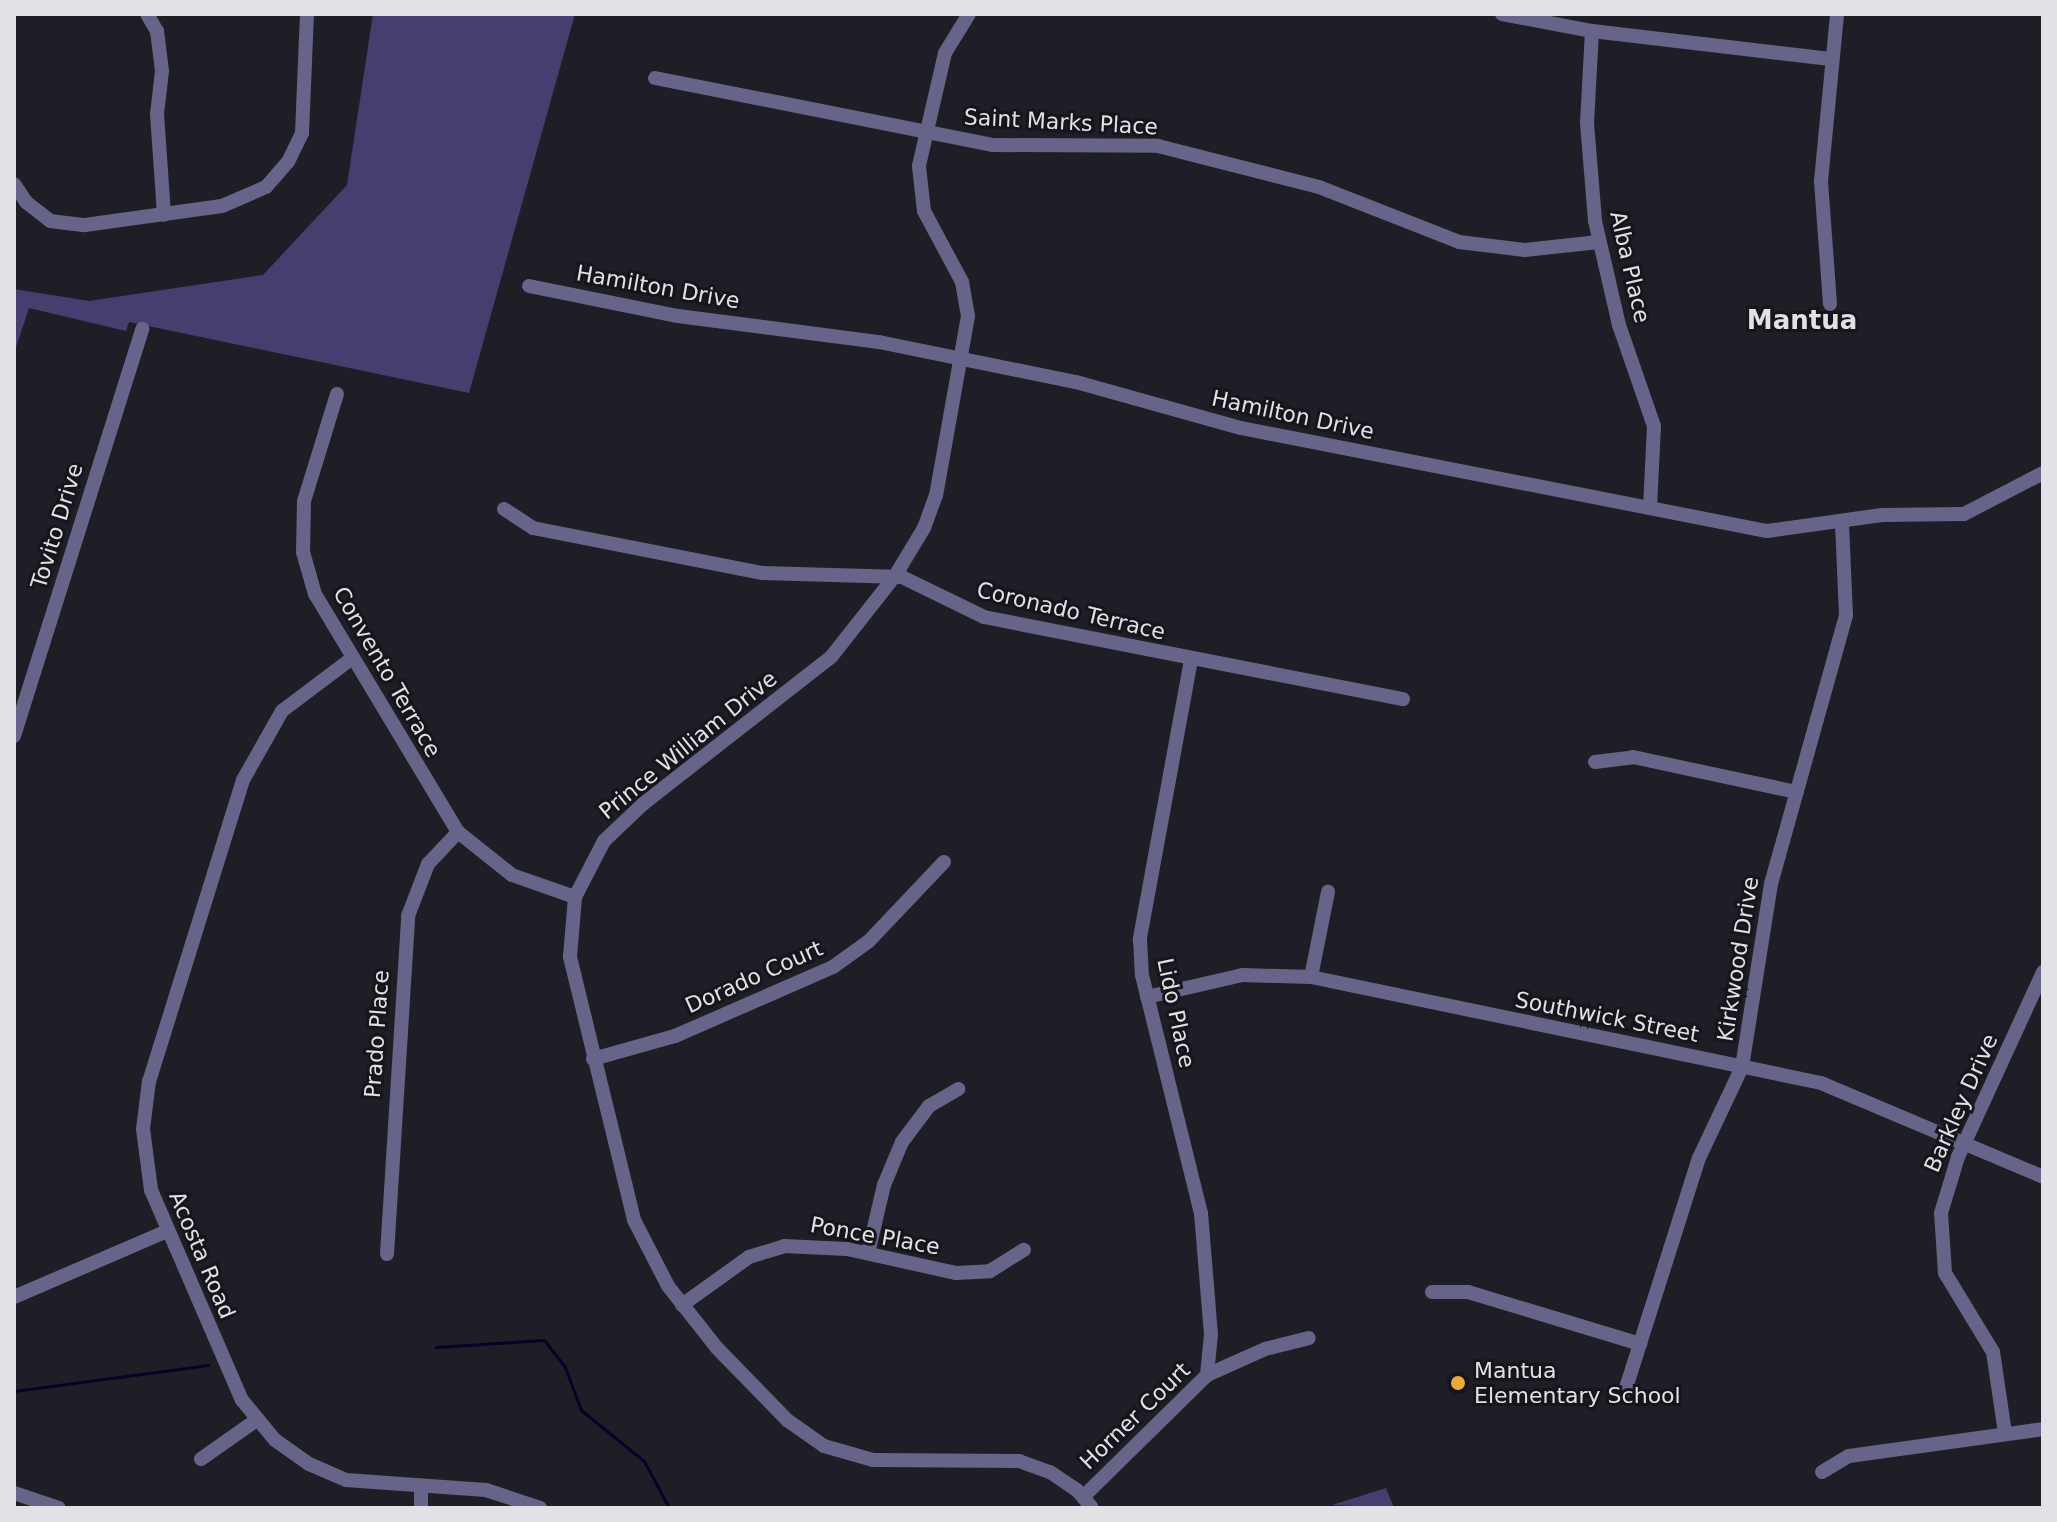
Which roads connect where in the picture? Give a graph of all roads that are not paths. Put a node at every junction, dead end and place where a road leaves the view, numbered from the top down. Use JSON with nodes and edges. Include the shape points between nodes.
{"nodes":[{"id":1,"x":147,"y":14,"type":"edge"},
{"id":2,"x":307,"y":14,"type":"edge"},
{"id":3,"x":969,"y":14,"type":"edge"},
{"id":4,"x":1502,"y":14,"type":"edge"},
{"id":5,"x":1837,"y":14,"type":"edge"},
{"id":6,"x":1592,"y":31,"type":"junction"},
{"id":7,"x":1830,"y":59,"type":"junction"},
{"id":8,"x":655,"y":78,"type":"dead end"},
{"id":9,"x":925,"y":133,"type":"junction"},
{"id":10,"x":14,"y":184,"type":"edge"},
{"id":11,"x":164,"y":215,"type":"junction"},
{"id":12,"x":1599,"y":242,"type":"junction"},
{"id":13,"x":529,"y":286,"type":"dead end"},
{"id":14,"x":1830,"y":304,"type":"dead end"},
{"id":15,"x":142,"y":329,"type":"dead end"},
{"id":16,"x":963,"y":359,"type":"junction"},
{"id":17,"x":337,"y":394,"type":"dead end"},
{"id":18,"x":2043,"y":473,"type":"edge"},
{"id":19,"x":1650,"y":508,"type":"junction"},
{"id":20,"x":504,"y":509,"type":"dead end"},
{"id":21,"x":1842,"y":522,"type":"junction"},
{"id":22,"x":895,"y":576,"type":"junction"},
{"id":23,"x":351,"y":659,"type":"junction"},
{"id":24,"x":1191,"y":660,"type":"junction"},
{"id":25,"x":1403,"y":699,"type":"dead end"},
{"id":26,"x":14,"y":736,"type":"edge"},
{"id":27,"x":1595,"y":762,"type":"dead end"},
{"id":28,"x":1796,"y":792,"type":"junction"},
{"id":29,"x":458,"y":832,"type":"junction"},
{"id":30,"x":944,"y":862,"type":"dead end"},
{"id":31,"x":1328,"y":892,"type":"dead end"},
{"id":32,"x":575,"y":897,"type":"junction"},
{"id":33,"x":2043,"y":972,"type":"edge"},
{"id":34,"x":1311,"y":977,"type":"junction"},
{"id":35,"x":1147,"y":997,"type":"junction"},
{"id":36,"x":593,"y":1059,"type":"junction"},
{"id":37,"x":1742,"y":1067,"type":"junction"},
{"id":38,"x":958,"y":1089,"type":"dead end"},
{"id":39,"x":1965,"y":1143,"type":"junction"},
{"id":40,"x":2043,"y":1177,"type":"edge"},
{"id":41,"x":165,"y":1232,"type":"junction"},
{"id":42,"x":1024,"y":1250,"type":"dead end"},
{"id":43,"x":868,"y":1253,"type":"junction"},
{"id":44,"x":387,"y":1254,"type":"dead end"},
{"id":45,"x":1432,"y":1292,"type":"dead end"},
{"id":46,"x":14,"y":1297,"type":"edge"},
{"id":47,"x":682,"y":1305,"type":"junction"},
{"id":48,"x":1309,"y":1338,"type":"dead end"},
{"id":49,"x":1640,"y":1344,"type":"junction"},
{"id":50,"x":1207,"y":1375,"type":"junction"},
{"id":51,"x":1625,"y":1391,"type":"dead end"},
{"id":52,"x":255,"y":1421,"type":"junction"},
{"id":53,"x":2043,"y":1429,"type":"edge"},
{"id":54,"x":2005,"y":1433,"type":"junction"},
{"id":55,"x":201,"y":1459,"type":"dead end"},
{"id":56,"x":1822,"y":1472,"type":"dead end"},
{"id":57,"x":421,"y":1487,"type":"junction"},
{"id":58,"x":14,"y":1493,"type":"edge"},
{"id":59,"x":1088,"y":1502,"type":"edge"},
{"id":60,"x":59,"y":1508,"type":"edge"},
{"id":61,"x":421,"y":1508,"type":"edge"},
{"id":62,"x":540,"y":1508,"type":"edge"}],
"edges":[{"from":1,"to":11,"type":"street","via":[[157,31],[162,71],[157,114]]},
{"from":2,"to":11,"type":"street","via":[[305,114],[288,162],[266,187],[222,206]]},
{"from":3,"to":9,"type":"street","name":"Prince William Drive","via":[[945,53]]},
{"from":4,"to":6,"type":"street"},
{"from":5,"to":7,"type":"street"},
{"from":6,"to":7,"type":"street"},
{"from":6,"to":12,"type":"street","name":"Alba Place","via":[[1587,123]]},
{"from":7,"to":14,"type":"street","via":[[1821,181]]},
{"from":8,"to":9,"type":"street","name":"Saint Marks Place"},
{"from":9,"to":12,"type":"street","name":"Saint Marks Place","via":[[993,145],[1158,146],[1319,187],[1459,242],[1525,250]]},
{"from":9,"to":16,"type":"street","name":"Prince William Drive","via":[[920,195],[965,292]]},
{"from":10,"to":11,"type":"street","via":[[50,221],[85,225]]},
{"from":12,"to":19,"type":"street","name":"Alba Place","via":[[1619,325],[1654,426]]},
{"from":13,"to":16,"type":"street","name":"Hamilton Drive","via":[[678,316],[834,335]]},
{"from":15,"to":26,"type":"street","name":"Tovito Drive"},
{"from":16,"to":19,"type":"street","name":"Hamilton Drive","via":[[1076,382],[1241,428]]},
{"from":16,"to":22,"type":"street","name":"Prince William Drive","via":[[931,511]]},
{"from":17,"to":23,"type":"street","name":"Convento Terrace","via":[[309,480],[302,537],[312,586]]},
{"from":18,"to":21,"type":"street","name":"Hamilton Drive","via":[[1964,514],[1882,515]]},
{"from":19,"to":21,"type":"street","name":"Hamilton Drive","via":[[1767,531]]},
{"from":20,"to":22,"type":"street","name":"Coronado Terrace","via":[[533,528],[763,573]]},
{"from":21,"to":28,"type":"street","name":"Kirkwood Drive","via":[[1846,615]]},
{"from":22,"to":24,"type":"street","name":"Coronado Terrace","via":[[920,582],[984,617]]},
{"from":22,"to":32,"type":"street","name":"Prince William Drive","via":[[831,657],[616,827],[587,867]]},
{"from":23,"to":29,"type":"street","name":"Convento Terrace"},
{"from":23,"to":41,"type":"street","name":"Acosta Road","via":[[282,711],[243,780],[146,1098],[144,1161]]},
{"from":24,"to":25,"type":"street","name":"Coronado Terrace"},
{"from":24,"to":35,"type":"street","name":"Lido Place","via":[[1142,914],[1141,964]]},
{"from":27,"to":28,"type":"street","via":[[1633,757]]},
{"from":28,"to":37,"type":"street","name":"Kirkwood Drive","via":[[1764,915]]},
{"from":29,"to":32,"type":"street","name":"Convento Terrace","via":[[512,875]]},
{"from":29,"to":44,"type":"street","name":"Prado Place","via":[[423,872],[408,916]]},
{"from":30,"to":36,"type":"street","name":"Dorado Court","via":[[869,941],[833,967],[675,1036]]},
{"from":31,"to":34,"type":"street"},
{"from":32,"to":36,"type":"street","name":"Prince William Drive","via":[[570,957]]},
{"from":33,"to":39,"type":"street","name":"Barkley Drive"},
{"from":34,"to":35,"type":"street","name":"Southwick Street","via":[[1242,975]]},
{"from":34,"to":37,"type":"street","name":"Southwick Street"},
{"from":35,"to":50,"type":"street","name":"Lido Place","via":[[1201,1213],[1211,1334]]},
{"from":36,"to":47,"type":"street","name":"Prince William Drive","via":[[634,1220]]},
{"from":37,"to":39,"type":"street","name":"Southwick Street","via":[[1842,1090]]},
{"from":37,"to":49,"type":"street","name":"Kirkwood Drive","via":[[1699,1158]]},
{"from":38,"to":43,"type":"street","via":[[929,1106],[902,1142],[884,1185]]},
{"from":39,"to":40,"type":"street","name":"Southwick Street"},
{"from":39,"to":54,"type":"street","name":"Barkley Drive","via":[[1943,1198],[1942,1257],[1951,1289],[1993,1352]]},
{"from":41,"to":46,"type":"street"},
{"from":41,"to":52,"type":"street","name":"Acosta Road"},
{"from":42,"to":43,"type":"street","name":"Ponce Place","via":[[1003,1267],[978,1273],[938,1270]]},
{"from":43,"to":47,"type":"street","name":"Ponce Place","via":[[804,1244],[766,1250]]},
{"from":45,"to":49,"type":"street","via":[[1468,1292]]},
{"from":47,"to":59,"type":"street","name":"Prince William Drive","via":[[787,1420],[824,1446],[873,1460],[1019,1461],[1050,1472]]},
{"from":48,"to":50,"type":"street","name":"Horner Court","via":[[1265,1349]]},
{"from":49,"to":51,"type":"street","name":"Kirkwood Drive"},
{"from":50,"to":59,"type":"street","name":"Horner Court"},
{"from":52,"to":55,"type":"street"},
{"from":52,"to":57,"type":"street","name":"Acosta Road","via":[[292,1453],[325,1472],[364,1484]]},
{"from":53,"to":54,"type":"street"},
{"from":54,"to":56,"type":"street","via":[[1849,1456]]},
{"from":57,"to":61,"type":"street"},
{"from":57,"to":62,"type":"street","name":"Acosta Road","via":[[486,1490]]},
{"from":58,"to":60,"type":"street"}]}
